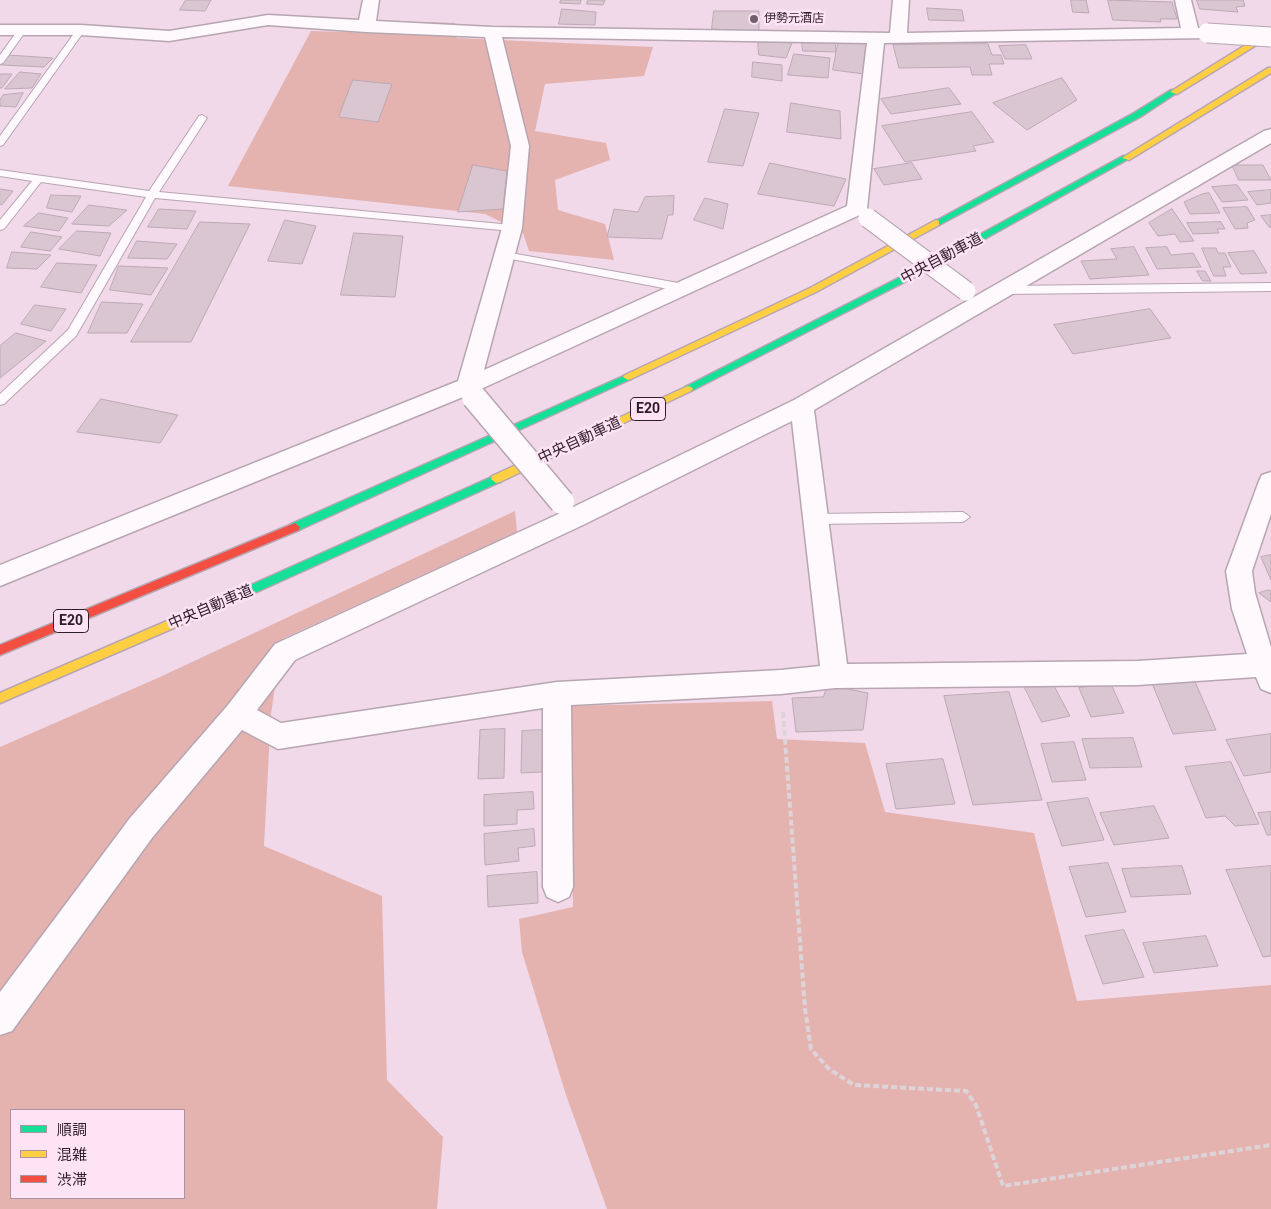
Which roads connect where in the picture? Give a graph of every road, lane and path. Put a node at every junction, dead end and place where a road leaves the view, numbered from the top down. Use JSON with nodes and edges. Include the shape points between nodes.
{"nodes":[{"id":1,"x":371,"y":0,"type":"edge"},
{"id":2,"x":901,"y":0,"type":"edge"},
{"id":3,"x":1183,"y":0,"type":"edge"},
{"id":4,"x":366,"y":27,"type":"junction"},
{"id":5,"x":24,"y":28,"type":"junction"},
{"id":6,"x":0,"y":30,"type":"edge"},
{"id":7,"x":81,"y":30,"type":"junction"},
{"id":8,"x":492,"y":32,"type":"junction"},
{"id":9,"x":1198,"y":33,"type":"junction"},
{"id":10,"x":1271,"y":35,"type":"edge"},
{"id":11,"x":887,"y":38,"type":"junction"},
{"id":12,"x":0,"y":61,"type":"edge"},
{"id":13,"x":1271,"y":70,"type":"edge"},
{"id":14,"x":202,"y":118,"type":"dead end"},
{"id":15,"x":0,"y":143,"type":"edge"},
{"id":16,"x":1265,"y":145,"type":"edge"},
{"id":17,"x":0,"y":173,"type":"edge"},
{"id":18,"x":39,"y":178,"type":"junction"},
{"id":19,"x":152,"y":195,"type":"junction"},
{"id":20,"x":863,"y":214,"type":"junction"},
{"id":21,"x":0,"y":227,"type":"edge"},
{"id":22,"x":512,"y":228,"type":"junction"},
{"id":23,"x":505,"y":255,"type":"junction"},
{"id":24,"x":1271,"y":287,"type":"edge"},
{"id":25,"x":684,"y":288,"type":"junction"},
{"id":26,"x":1006,"y":290,"type":"junction"},
{"id":27,"x":974,"y":297,"type":"junction"},
{"id":28,"x":471,"y":391,"type":"junction"},
{"id":29,"x":0,"y":401,"type":"edge"},
{"id":30,"x":802,"y":406,"type":"junction"},
{"id":31,"x":1271,"y":481,"type":"edge"},
{"id":32,"x":568,"y":510,"type":"junction"},
{"id":33,"x":963,"y":517,"type":"dead end"},
{"id":34,"x":815,"y":519,"type":"junction"},
{"id":35,"x":0,"y":576,"type":"edge"},
{"id":36,"x":142,"y":592,"type":"junction"},
{"id":37,"x":1260,"y":623,"type":"edge"},
{"id":38,"x":0,"y":642,"type":"edge"},
{"id":39,"x":0,"y":650,"type":"edge"},
{"id":40,"x":1267,"y":673,"type":"edge"},
{"id":41,"x":835,"y":676,"type":"junction"},
{"id":42,"x":781,"y":682,"type":"junction"},
{"id":43,"x":558,"y":694,"type":"junction"},
{"id":44,"x":0,"y":698,"type":"edge"},
{"id":45,"x":238,"y":714,"type":"junction"},
{"id":46,"x":558,"y":887,"type":"dead end"},
{"id":47,"x":0,"y":1019,"type":"edge"},
{"id":48,"x":1271,"y":1145,"type":"edge"}],
"edges":[{"from":1,"to":4,"type":"street"},
{"from":2,"to":11,"type":"street"},
{"from":3,"to":9,"type":"street"},
{"from":4,"to":7,"type":"street","via":[[268,20],[169,36]]},
{"from":4,"to":8,"type":"street"},
{"from":5,"to":6,"type":"street"},
{"from":5,"to":7,"type":"street"},
{"from":5,"to":12,"type":"lane"},
{"from":7,"to":15,"type":"lane"},
{"from":8,"to":11,"type":"street"},
{"from":8,"to":22,"type":"street","via":[[520,146]]},
{"from":9,"to":10,"type":"street","bridge":true},
{"from":9,"to":11,"type":"street"},
{"from":10,"to":36,"type":"highway","number":"E20","via":[[1137,115],[813,290],[596,392],[289,530]]},
{"from":11,"to":20,"type":"street"},
{"from":13,"to":44,"type":"highway","name":"中央自動車道","number":"E20","via":[[1153,143],[1009,223],[849,309],[622,422],[252,590]]},
{"from":14,"to":19,"type":"lane"},
{"from":16,"to":26,"type":"street"},
{"from":17,"to":18,"type":"lane"},
{"from":18,"to":19,"type":"lane"},
{"from":18,"to":21,"type":"lane"},
{"from":19,"to":22,"type":"lane"},
{"from":19,"to":29,"type":"lane","via":[[72,333]]},
{"from":20,"to":25,"type":"street"},
{"from":20,"to":27,"type":"street","bridge":true},
{"from":22,"to":23,"type":"street"},
{"from":23,"to":25,"type":"lane"},
{"from":23,"to":28,"type":"street"},
{"from":24,"to":26,"type":"lane"},
{"from":25,"to":28,"type":"street"},
{"from":26,"to":27,"type":"street"},
{"from":27,"to":30,"type":"street"},
{"from":28,"to":32,"type":"street","bridge":true},
{"from":28,"to":35,"type":"street"},
{"from":30,"to":32,"type":"street"},
{"from":30,"to":34,"type":"street"},
{"from":31,"to":37,"type":"street","via":[[1239,573]]},
{"from":32,"to":45,"type":"street","via":[[285,652]]},
{"from":33,"to":34,"type":"lane"},
{"from":34,"to":41,"type":"street"},
{"from":36,"to":38,"type":"lane"},
{"from":36,"to":39,"type":"highway","number":"E20"},
{"from":37,"to":40,"type":"street"},
{"from":40,"to":41,"type":"street"},
{"from":41,"to":42,"type":"street"},
{"from":42,"to":43,"type":"street"},
{"from":42,"to":48,"type":"path","via":[[805,1010],[811,1050],[829,1068],[854,1085],[966,1091],[976,1105],[1003,1186]]},
{"from":43,"to":45,"type":"street","via":[[278,736]]},
{"from":43,"to":46,"type":"street"},
{"from":45,"to":47,"type":"street","via":[[141,828]]}]}
